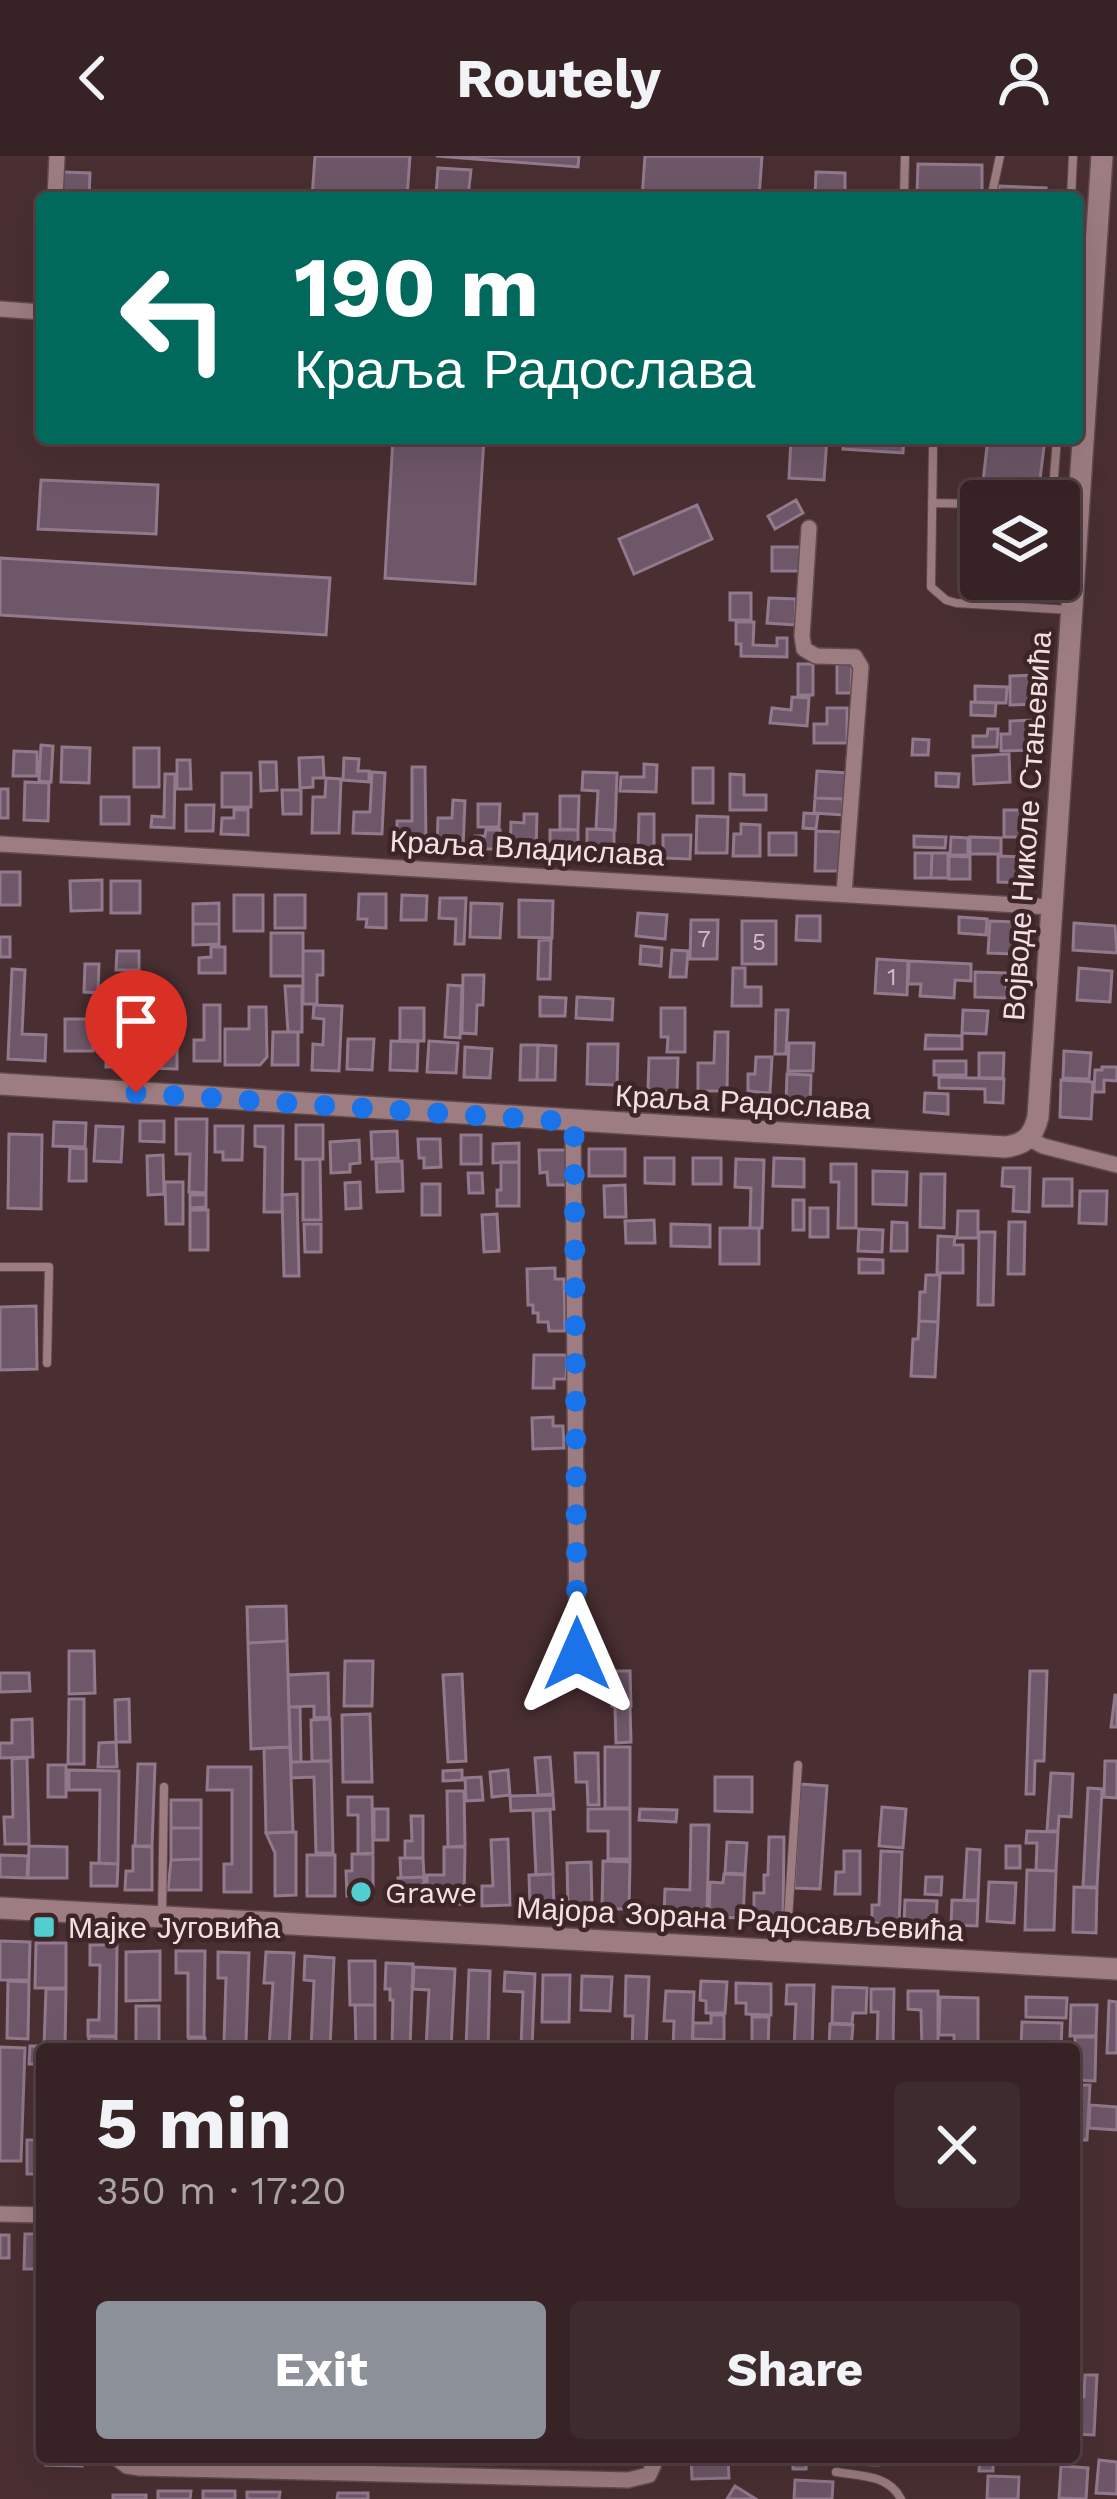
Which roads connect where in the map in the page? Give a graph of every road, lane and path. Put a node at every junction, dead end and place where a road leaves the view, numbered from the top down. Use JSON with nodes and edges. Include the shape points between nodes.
{"nodes":[{"id":1,"x":57,"y":156,"type":"edge"},
{"id":2,"x":905,"y":156,"type":"edge"},
{"id":3,"x":1000,"y":156,"type":"edge"},
{"id":4,"x":1073,"y":156,"type":"edge"},
{"id":5,"x":1102,"y":156,"type":"edge"},
{"id":6,"x":55,"y":192,"type":"edge"},
{"id":7,"x":904,"y":192,"type":"edge"},
{"id":8,"x":992,"y":192,"type":"edge"},
{"id":9,"x":1071,"y":192,"type":"edge"},
{"id":10,"x":0,"y":309,"type":"edge"},
{"id":11,"x":36,"y":312,"type":"edge"},
{"id":12,"x":1083,"y":434,"type":"edge"},
{"id":13,"x":1057,"y":444,"type":"edge"},
{"id":14,"x":1082,"y":444,"type":"edge"},
{"id":15,"x":933,"y":448,"type":"dead end"},
{"id":16,"x":1054,"y":480,"type":"edge"},
{"id":17,"x":932,"y":503,"type":"junction"},
{"id":18,"x":960,"y":504,"type":"edge"},
{"id":19,"x":809,"y":529,"type":"dead end"},
{"id":20,"x":1071,"y":610,"type":"junction"},
{"id":21,"x":0,"y":844,"type":"edge"},
{"id":22,"x":844,"y":894,"type":"junction"},
{"id":23,"x":1050,"y":907,"type":"junction"},
{"id":24,"x":0,"y":1084,"type":"edge"},
{"id":25,"x":574,"y":1122,"type":"junction"},
{"id":26,"x":1030,"y":1138,"type":"junction"},
{"id":27,"x":1117,"y":1165,"type":"edge"},
{"id":28,"x":0,"y":1267,"type":"edge"},
{"id":29,"x":47,"y":1363,"type":"dead end"},
{"id":30,"x":577,"y":1654,"type":"dead end"},
{"id":31,"x":798,"y":1765,"type":"dead end"},
{"id":32,"x":164,"y":1787,"type":"dead end"},
{"id":33,"x":0,"y":1908,"type":"edge"},
{"id":34,"x":162,"y":1918,"type":"junction"},
{"id":35,"x":786,"y":1952,"type":"junction"},
{"id":36,"x":1117,"y":1969,"type":"edge"},
{"id":37,"x":0,"y":2214,"type":"edge"},
{"id":38,"x":36,"y":2215,"type":"edge"},
{"id":39,"x":123,"y":2463,"type":"edge"},
{"id":40,"x":654,"y":2463,"type":"edge"},
{"id":41,"x":836,"y":2472,"type":"dead end"},
{"id":42,"x":901,"y":2499,"type":"edge"}],
"edges":[{"from":1,"to":6,"type":"street"},
{"from":2,"to":7,"type":"lane"},
{"from":3,"to":8,"type":"lane"},
{"from":4,"to":9,"type":"lane"},
{"from":5,"to":12,"type":"street","name":"Војводе Николе Стањевића"},
{"from":10,"to":11,"type":"street"},
{"from":13,"to":16,"type":"lane"},
{"from":14,"to":20,"type":"street","name":"Војводе Николе Стањевића"},
{"from":15,"to":17,"type":"lane"},
{"from":17,"to":18,"type":"lane"},
{"from":17,"to":20,"type":"lane","via":[[929,580],[939,595],[956,603]]},
{"from":19,"to":22,"type":"street","via":[[804,649],[854,657],[861,667]]},
{"from":20,"to":23,"type":"street","name":"Војводе Николе Стањевића"},
{"from":21,"to":22,"type":"street","name":"Краља Владислава"},
{"from":22,"to":23,"type":"street","name":"Краља Владислава"},
{"from":23,"to":26,"type":"street","name":"Војводе Николе Стањевића","via":[[1038,1117]]},
{"from":24,"to":25,"type":"street","name":"Краља Радослава"},
{"from":25,"to":26,"type":"street","name":"Краља Радослава","via":[[1005,1147]]},
{"from":25,"to":30,"type":"street"},
{"from":26,"to":27,"type":"street","name":"Краља Радослава"},
{"from":28,"to":29,"type":"lane","via":[[49,1267]]},
{"from":31,"to":35,"type":"lane"},
{"from":32,"to":34,"type":"lane"},
{"from":33,"to":34,"type":"street","name":"Мајора Зорана Радосављевића"},
{"from":34,"to":35,"type":"street","name":"Мајора Зорана Радосављевића"},
{"from":35,"to":36,"type":"street","name":"Мајора Зорана Радосављевића"},
{"from":37,"to":38,"type":"street"},
{"from":39,"to":40,"type":"street","via":[[628,2480],[649,2475]]},
{"from":41,"to":42,"type":"lane","via":[[892,2484]]}]}
